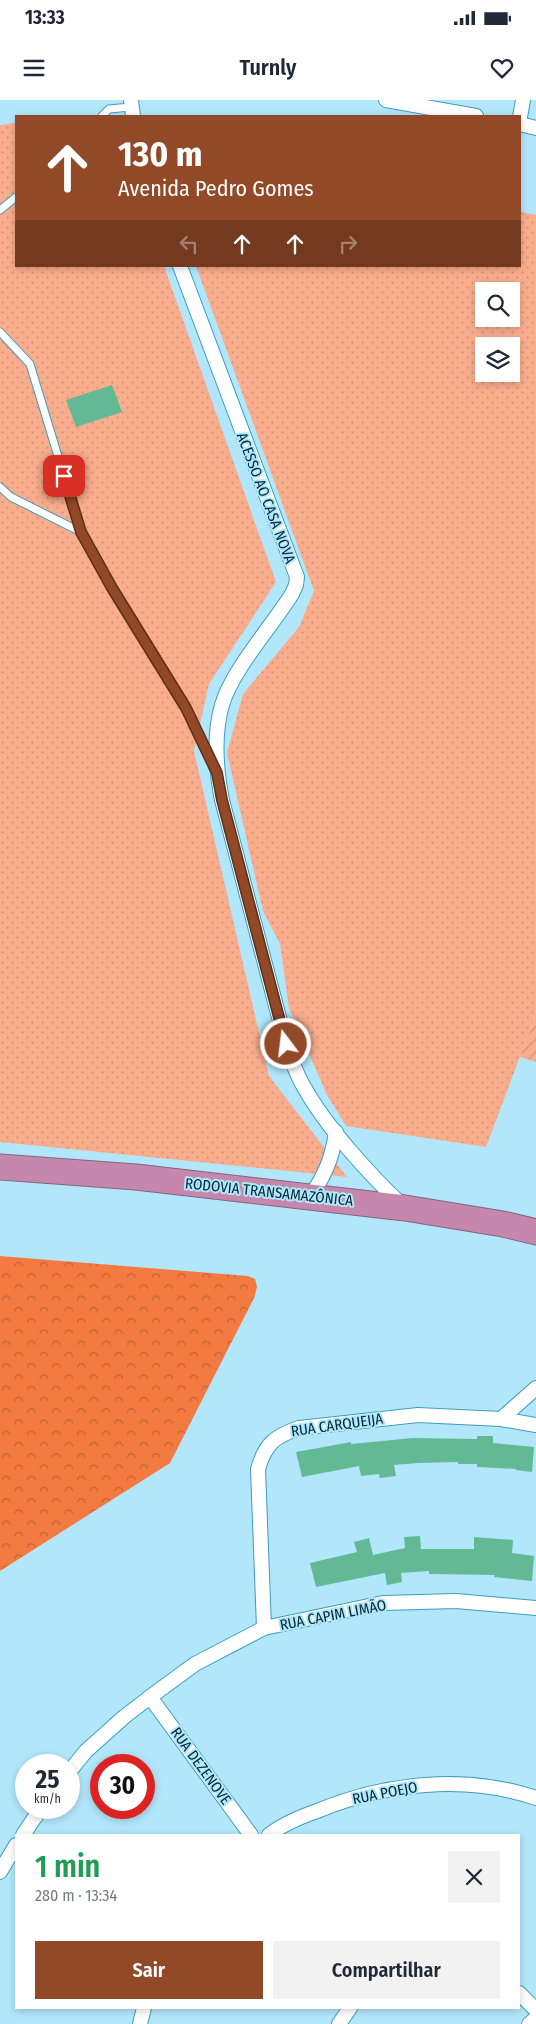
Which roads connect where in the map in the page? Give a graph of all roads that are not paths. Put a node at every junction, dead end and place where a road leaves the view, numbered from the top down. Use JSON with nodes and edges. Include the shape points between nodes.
{"nodes":[{"id":1,"x":386,"y":100,"type":"edge"},
{"id":2,"x":523,"y":100,"type":"edge"},
{"id":3,"x":132,"y":108,"type":"edge"},
{"id":4,"x":103,"y":115,"type":"edge"},
{"id":5,"x":470,"y":115,"type":"edge"},
{"id":6,"x":520,"y":115,"type":"edge"},
{"id":7,"x":521,"y":124,"type":"edge"},
{"id":8,"x":536,"y":128,"type":"edge"},
{"id":9,"x":15,"y":198,"type":"edge"},
{"id":10,"x":0,"y":210,"type":"edge"},
{"id":11,"x":180,"y":267,"type":"edge"},
{"id":12,"x":0,"y":332,"type":"edge"},
{"id":13,"x":0,"y":487,"type":"edge"},
{"id":14,"x":81,"y":532,"type":"junction"},
{"id":15,"x":217,"y":773,"type":"junction"},
{"id":16,"x":336,"y":1132,"type":"junction"},
{"id":17,"x":0,"y":1167,"type":"edge"},
{"id":18,"x":310,"y":1197,"type":"junction"},
{"id":19,"x":405,"y":1208,"type":"junction"},
{"id":20,"x":536,"y":1232,"type":"edge"},
{"id":21,"x":536,"y":1388,"type":"edge"},
{"id":22,"x":501,"y":1419,"type":"junction"},
{"id":23,"x":536,"y":1424,"type":"edge"},
{"id":24,"x":536,"y":1608,"type":"edge"},
{"id":25,"x":264,"y":1628,"type":"junction"},
{"id":26,"x":150,"y":1697,"type":"junction"},
{"id":27,"x":80,"y":1758,"type":"edge"},
{"id":28,"x":536,"y":1798,"type":"edge"},
{"id":29,"x":33,"y":1819,"type":"edge"},
{"id":30,"x":23,"y":1834,"type":"edge"},
{"id":31,"x":251,"y":1834,"type":"edge"},
{"id":32,"x":271,"y":1834,"type":"edge"},
{"id":33,"x":15,"y":1847,"type":"edge"},
{"id":34,"x":0,"y":1872,"type":"edge"},
{"id":35,"x":520,"y":1994,"type":"edge"},
{"id":36,"x":144,"y":2009,"type":"edge"},
{"id":37,"x":349,"y":2009,"type":"edge"},
{"id":38,"x":536,"y":2010,"type":"edge"},
{"id":39,"x":536,"y":2018,"type":"edge"},
{"id":40,"x":140,"y":2024,"type":"edge"},
{"id":41,"x":339,"y":2024,"type":"edge"},
{"id":42,"x":529,"y":2024,"type":"edge"}],
"edges":[{"from":1,"to":5,"type":"street"},
{"from":2,"to":6,"type":"street"},
{"from":3,"to":4,"type":"lane","via":[[109,109]]},
{"from":7,"to":8,"type":"street"},
{"from":9,"to":10,"type":"lane"},
{"from":11,"to":15,"type":"street","name":"ACESSO AO CASA NOVA","via":[[297,577],[292,594],[231,684],[222,704],[217,730]]},
{"from":12,"to":14,"type":"lane","via":[[30,364]]},
{"from":13,"to":14,"type":"lane","via":[[11,497]]},
{"from":14,"to":15,"type":"lane","via":[[186,708]]},
{"from":15,"to":16,"type":"street","name":"ACESSO AO CASA NOVA","via":[[286,1044],[304,1087]]},
{"from":16,"to":18,"type":"street","via":[[332,1156]]},
{"from":16,"to":19,"type":"street","name":"ACESSO AO CASA NOVA"},
{"from":17,"to":18,"type":"highway","name":"RODOVIA TRANSAMAZÔNICA","via":[[136,1177]]},
{"from":18,"to":19,"type":"highway","name":"RODOVIA TRANSAMAZÔNICA"},
{"from":19,"to":20,"type":"highway","name":"RODOVIA TRANSAMAZÔNICA"},
{"from":21,"to":22,"type":"street"},
{"from":22,"to":23,"type":"street","name":"RUA CARQUEIJA"},
{"from":22,"to":25,"type":"street","name":"RUA CARQUEIJA","via":[[418,1415],[298,1428],[273,1440],[263,1453],[258,1468]]},
{"from":24,"to":25,"type":"street","name":"RUA CAPIM LIMÃO","via":[[456,1600],[383,1603]]},
{"from":25,"to":26,"type":"street","name":"RUA CAPIM LIMÃO","via":[[195,1664]]},
{"from":26,"to":27,"type":"street","name":"RUA CAPIM LIMÃO"},
{"from":26,"to":31,"type":"street","name":"RUA DEZENOVE"},
{"from":28,"to":32,"type":"street","name":"RUA POEJO","via":[[482,1786],[405,1786],[331,1805]]},
{"from":29,"to":30,"type":"street"},
{"from":33,"to":34,"type":"street"},
{"from":35,"to":38,"type":"street"},
{"from":36,"to":40,"type":"street"},
{"from":37,"to":41,"type":"street"},
{"from":39,"to":42,"type":"street"}]}
